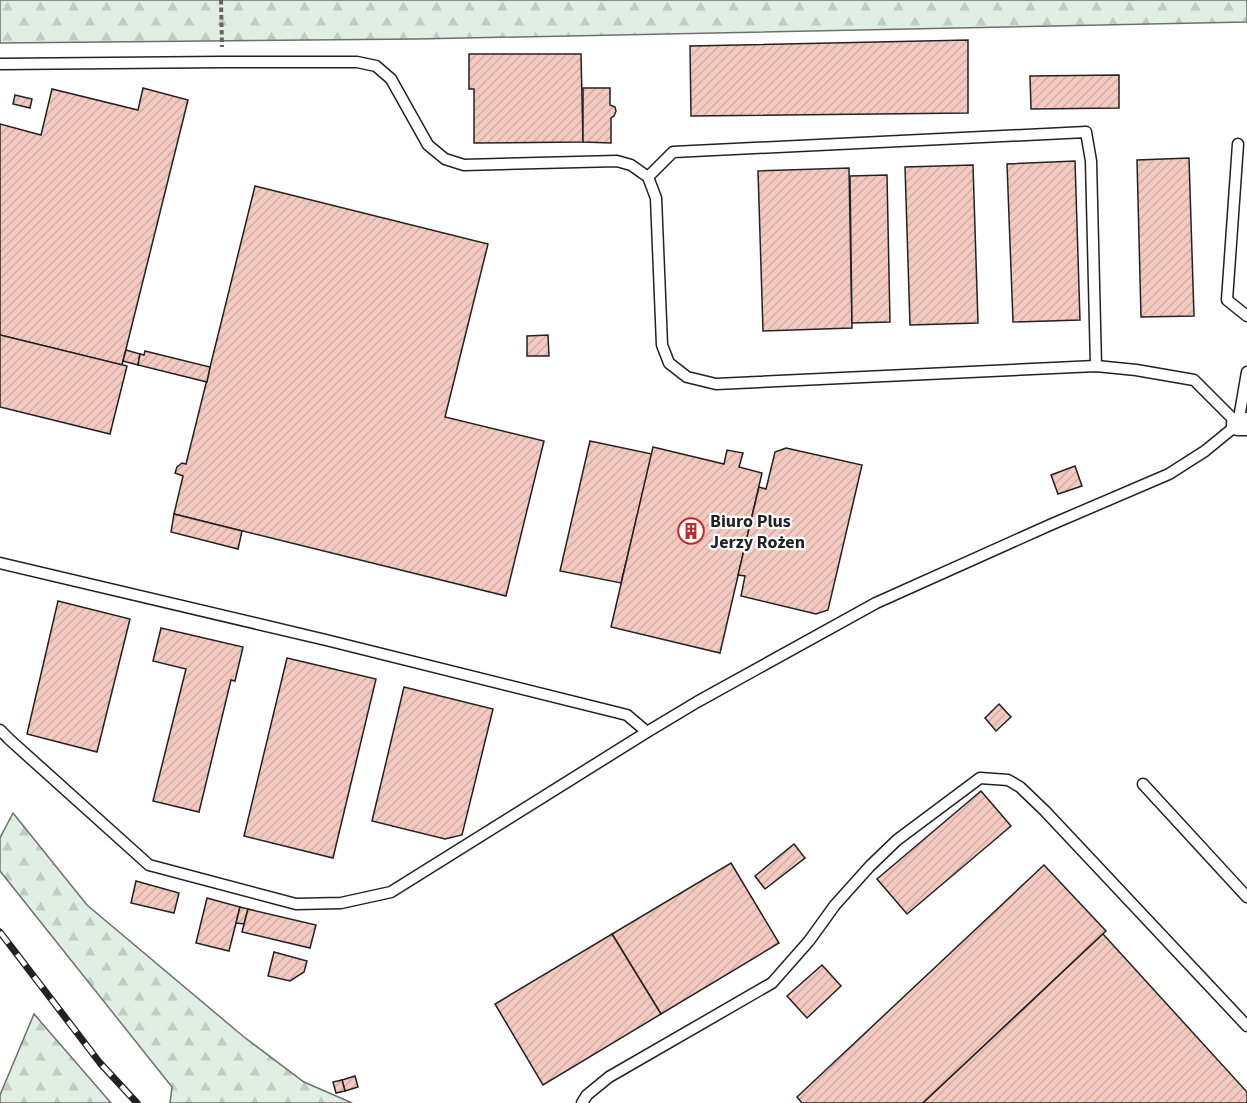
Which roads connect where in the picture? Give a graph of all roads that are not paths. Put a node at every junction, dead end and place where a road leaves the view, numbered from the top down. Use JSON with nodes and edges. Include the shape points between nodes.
{"nodes":[{"id":1,"x":0,"y":64,"type":"edge"},
{"id":2,"x":1238,"y":144,"type":"dead end"},
{"id":3,"x":648,"y":177,"type":"junction"},
{"id":4,"x":1247,"y":316,"type":"edge"},
{"id":5,"x":1096,"y":366,"type":"junction"},
{"id":6,"x":1247,"y":372,"type":"edge"},
{"id":7,"x":1242,"y":424,"type":"edge"},
{"id":8,"x":0,"y":562,"type":"edge"},
{"id":9,"x":0,"y":730,"type":"edge"},
{"id":10,"x":647,"y":732,"type":"junction"},
{"id":11,"x":1143,"y":784,"type":"dead end"},
{"id":12,"x":1247,"y":897,"type":"edge"},
{"id":13,"x":1247,"y":1026,"type":"edge"},
{"id":14,"x":582,"y":1103,"type":"edge"}],
"edges":[{"from":1,"to":3,"type":"lane","via":[[357,62],[376,66],[391,79],[428,145],[445,159],[464,165],[617,161]]},
{"from":2,"to":4,"type":"lane","via":[[1227,300]]},
{"from":3,"to":5,"type":"lane","via":[[656,198],[663,345],[669,363],[687,377],[716,384]]},
{"from":3,"to":5,"type":"lane","via":[[673,152],[1086,132],[1091,161]]},
{"from":5,"to":7,"type":"lane","via":[[1194,380]]},
{"from":6,"to":7,"type":"lane"},
{"from":7,"to":10,"type":"lane","via":[[1169,474],[876,603]]},
{"from":8,"to":10,"type":"lane","via":[[627,715]]},
{"from":9,"to":10,"type":"lane","via":[[148,865],[296,904],[341,903],[391,892]]},
{"from":11,"to":12,"type":"lane"},
{"from":13,"to":14,"type":"lane","via":[[1020,787],[1008,780],[980,778],[897,840],[870,866],[772,983],[609,1077]]}]}
